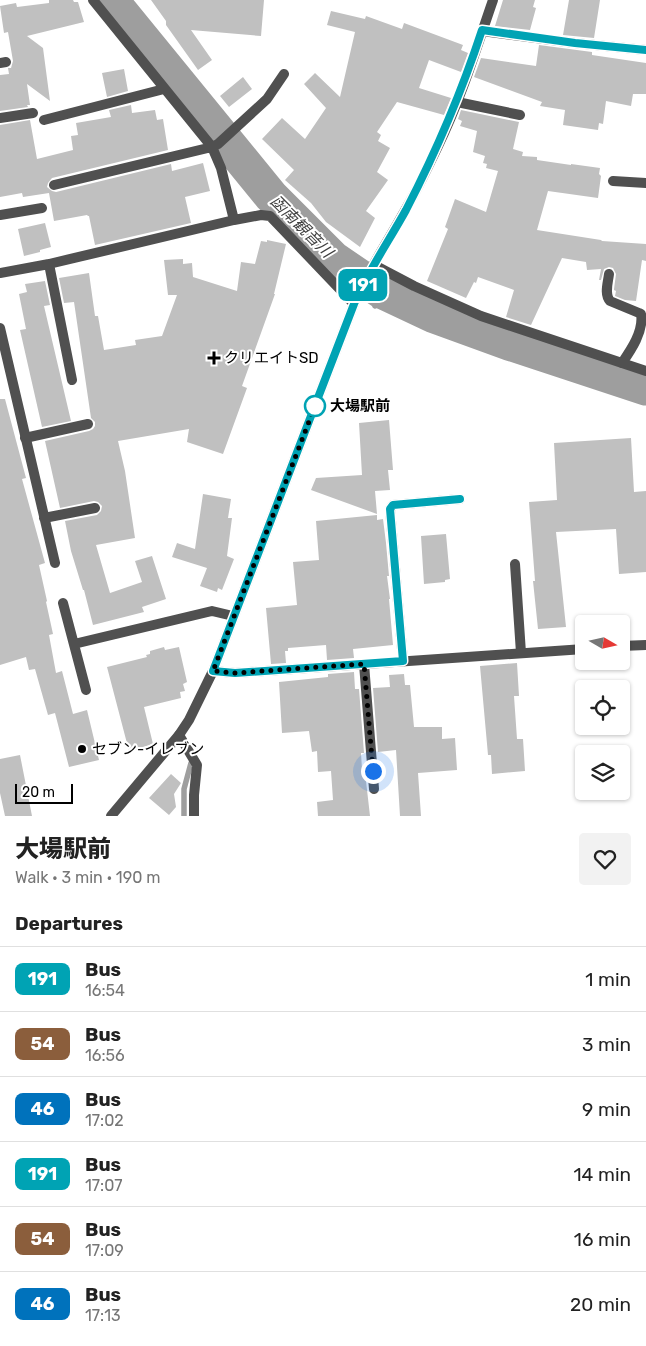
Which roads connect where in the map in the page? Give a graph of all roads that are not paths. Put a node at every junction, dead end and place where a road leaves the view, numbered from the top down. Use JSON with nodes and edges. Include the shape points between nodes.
{"nodes":[{"id":1,"x":93,"y":0,"type":"edge"},
{"id":2,"x":493,"y":0,"type":"edge"},
{"id":3,"x":482,"y":30,"type":"junction"},
{"id":4,"x":646,"y":50,"type":"edge"},
{"id":5,"x":284,"y":74,"type":"dead end"},
{"id":6,"x":164,"y":89,"type":"junction"},
{"id":7,"x":457,"y":102,"type":"junction"},
{"id":8,"x":33,"y":113,"type":"dead end"},
{"id":9,"x":520,"y":115,"type":"dead end"},
{"id":10,"x":0,"y":118,"type":"edge"},
{"id":11,"x":44,"y":120,"type":"dead end"},
{"id":12,"x":215,"y":145,"type":"junction"},
{"id":13,"x":613,"y":181,"type":"dead end"},
{"id":14,"x":646,"y":183,"type":"edge"},
{"id":15,"x":54,"y":185,"type":"dead end"},
{"id":16,"x":42,"y":208,"type":"dead end"},
{"id":17,"x":0,"y":215,"type":"edge"},
{"id":18,"x":234,"y":220,"type":"junction"},
{"id":19,"x":49,"y":264,"type":"junction"},
{"id":20,"x":373,"y":266,"type":"junction"},
{"id":21,"x":0,"y":273,"type":"edge"},
{"id":22,"x":610,"y":274,"type":"dead end"},
{"id":23,"x":356,"y":299,"type":"junction"},
{"id":24,"x":0,"y":328,"type":"edge"},
{"id":25,"x":622,"y":363,"type":"junction"},
{"id":26,"x":646,"y":371,"type":"edge"},
{"id":27,"x":72,"y":380,"type":"dead end"},
{"id":28,"x":88,"y":424,"type":"dead end"},
{"id":29,"x":25,"y":438,"type":"junction"},
{"id":30,"x":460,"y":499,"type":"dead end"},
{"id":31,"x":95,"y":508,"type":"dead end"},
{"id":32,"x":44,"y":518,"type":"junction"},
{"id":33,"x":55,"y":563,"type":"dead end"},
{"id":34,"x":515,"y":564,"type":"dead end"},
{"id":35,"x":63,"y":603,"type":"dead end"},
{"id":36,"x":234,"y":616,"type":"junction"},
{"id":37,"x":74,"y":644,"type":"junction"},
{"id":38,"x":646,"y":645,"type":"edge"},
{"id":39,"x":630,"y":646,"type":"edge"},
{"id":40,"x":575,"y":650,"type":"edge"},
{"id":41,"x":521,"y":653,"type":"junction"},
{"id":42,"x":403,"y":661,"type":"junction"},
{"id":43,"x":364,"y":664,"type":"junction"},
{"id":44,"x":213,"y":671,"type":"junction"},
{"id":45,"x":86,"y":690,"type":"dead end"},
{"id":46,"x":178,"y":735,"type":"junction"},
{"id":47,"x":374,"y":789,"type":"dead end"},
{"id":48,"x":111,"y":816,"type":"edge"},
{"id":49,"x":194,"y":816,"type":"edge"}],
"edges":[{"from":1,"to":6,"type":"street"},
{"from":2,"to":3,"type":"street"},
{"from":3,"to":4,"type":"street"},
{"from":3,"to":7,"type":"street"},
{"from":5,"to":12,"type":"street","via":[[267,99]]},
{"from":6,"to":11,"type":"street"},
{"from":6,"to":12,"type":"street"},
{"from":7,"to":9,"type":"street"},
{"from":7,"to":20,"type":"street","via":[[413,195]]},
{"from":8,"to":10,"type":"street"},
{"from":12,"to":15,"type":"street"},
{"from":12,"to":18,"type":"street"},
{"from":13,"to":14,"type":"street"},
{"from":16,"to":17,"type":"street"},
{"from":18,"to":19,"type":"street"},
{"from":18,"to":23,"type":"street","via":[[270,216]]},
{"from":19,"to":21,"type":"street"},
{"from":19,"to":27,"type":"street"},
{"from":20,"to":23,"type":"street"},
{"from":20,"to":25,"type":"street","via":[[481,316]]},
{"from":22,"to":25,"type":"street","via":[[607,298],[641,314],[642,319],[635,343]]},
{"from":23,"to":36,"type":"street"},
{"from":24,"to":29,"type":"street"},
{"from":25,"to":26,"type":"street"},
{"from":28,"to":29,"type":"street"},
{"from":29,"to":32,"type":"street"},
{"from":30,"to":42,"type":"street","via":[[393,505],[390,509]]},
{"from":31,"to":32,"type":"street"},
{"from":32,"to":33,"type":"street"},
{"from":34,"to":41,"type":"street"},
{"from":35,"to":37,"type":"street"},
{"from":36,"to":37,"type":"street","via":[[212,611]]},
{"from":36,"to":44,"type":"street"},
{"from":37,"to":45,"type":"street"},
{"from":38,"to":39,"type":"street"},
{"from":40,"to":41,"type":"street"},
{"from":41,"to":42,"type":"street"},
{"from":42,"to":43,"type":"street"},
{"from":43,"to":44,"type":"street","via":[[235,673]]},
{"from":43,"to":47,"type":"street"},
{"from":44,"to":46,"type":"street"},
{"from":46,"to":48,"type":"street"},
{"from":46,"to":49,"type":"street","via":[[197,765]]}]}
